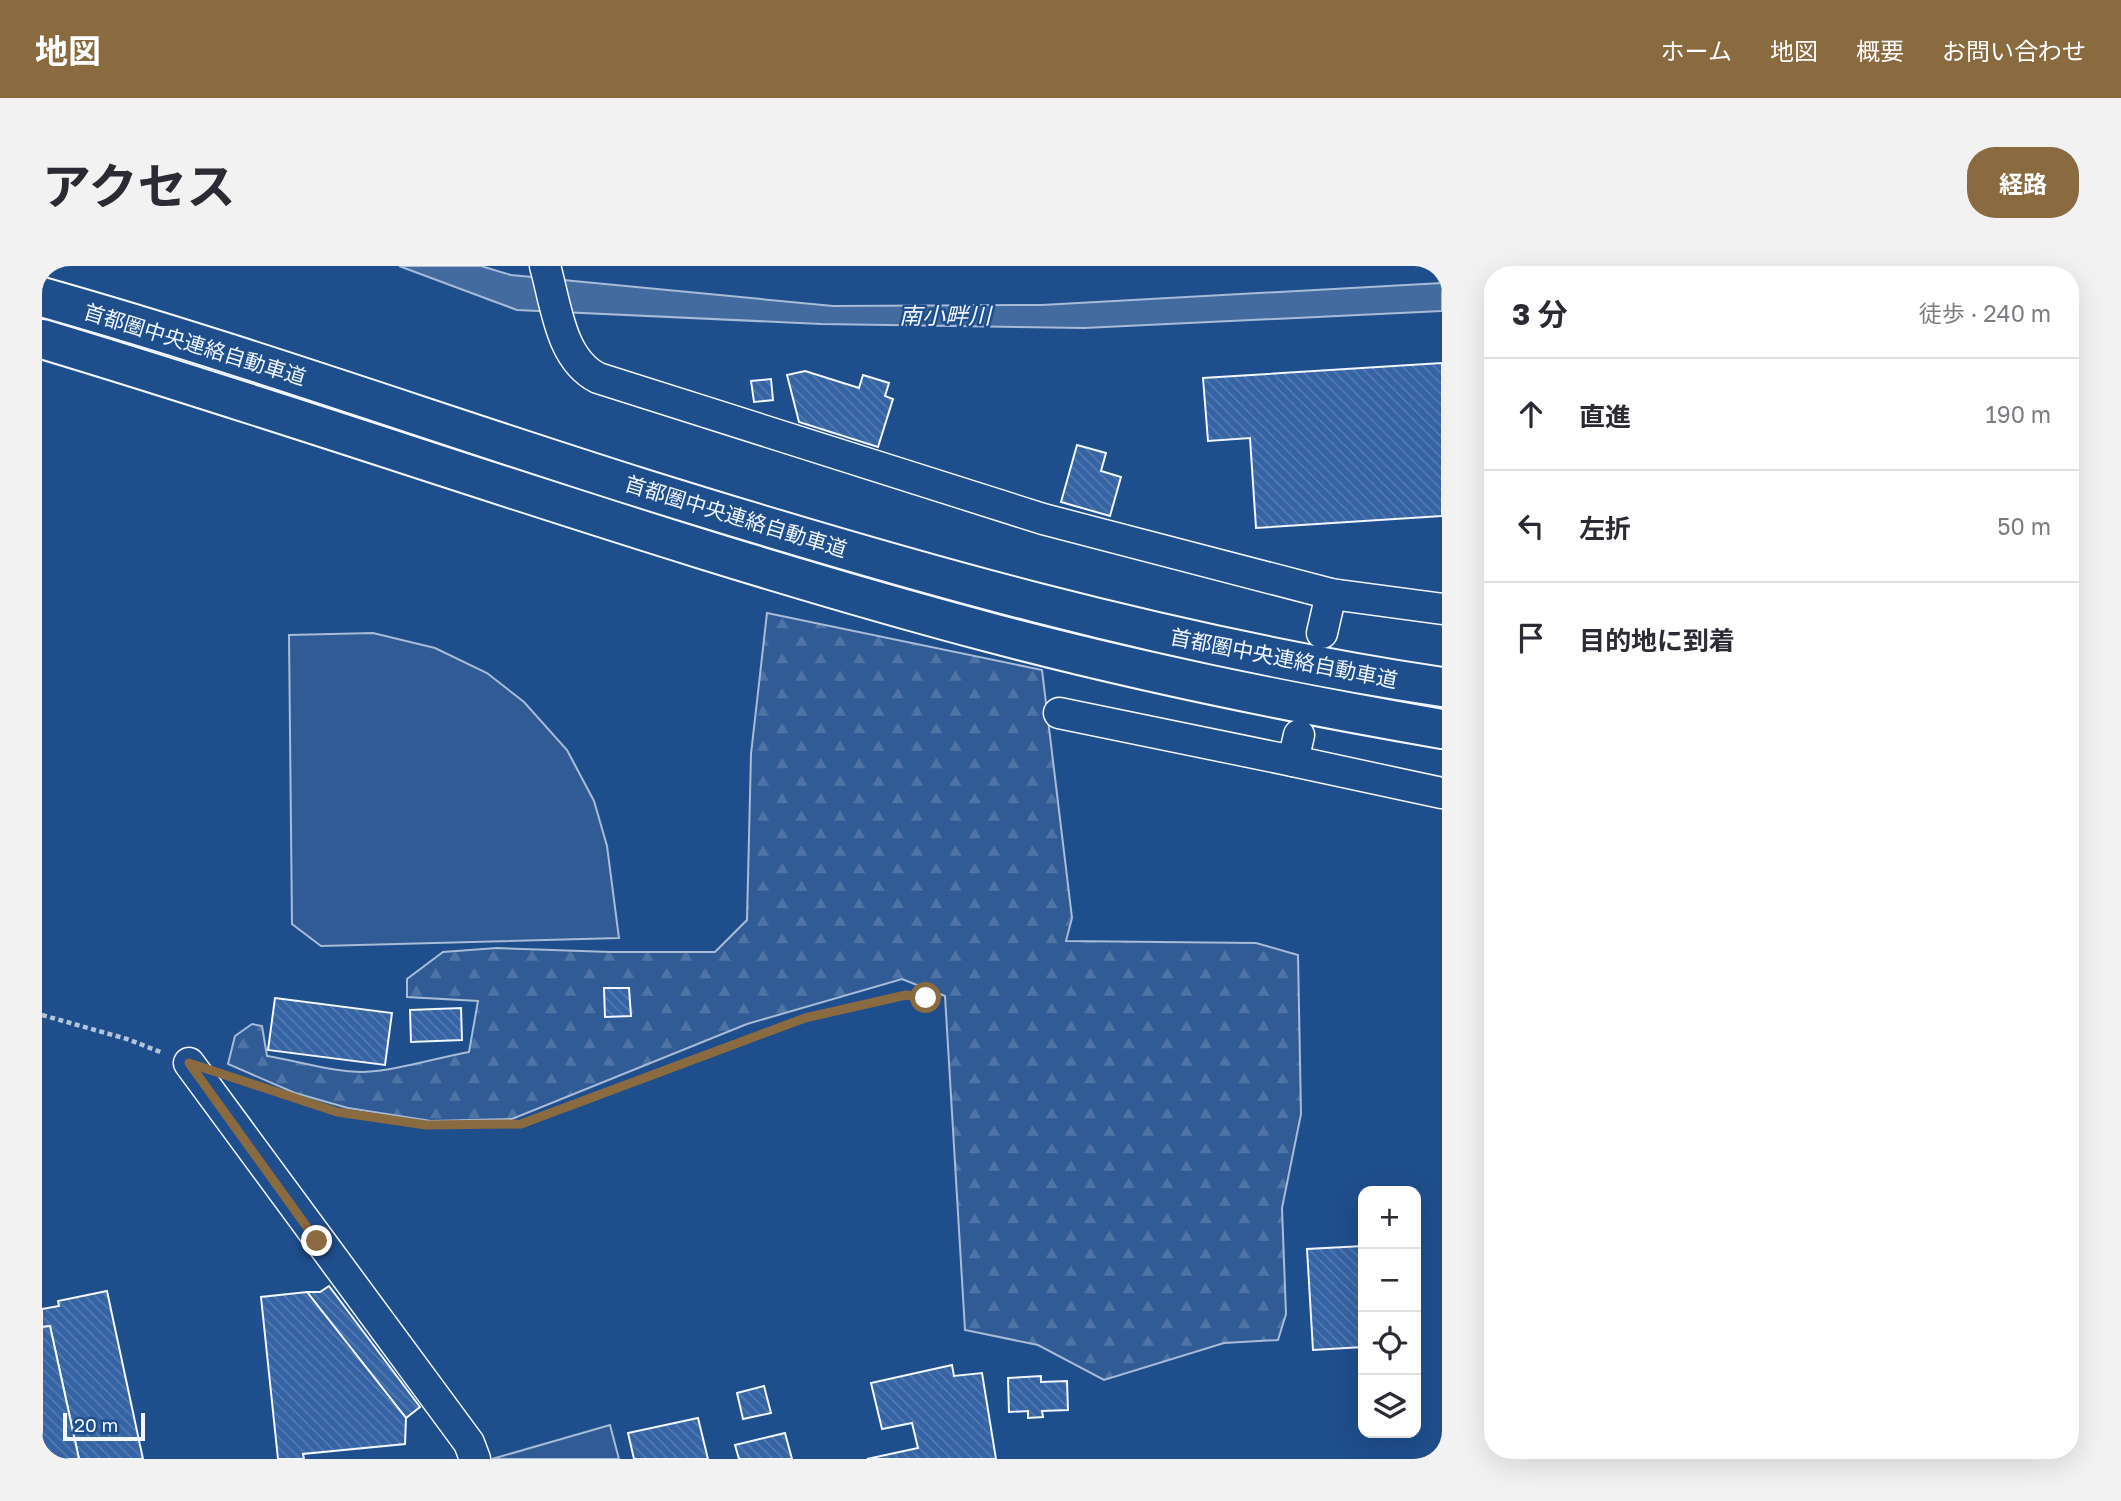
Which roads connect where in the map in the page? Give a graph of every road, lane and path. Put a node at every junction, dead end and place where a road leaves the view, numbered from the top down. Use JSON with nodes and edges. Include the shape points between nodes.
{"nodes":[{"id":1,"x":545,"y":266,"type":"edge"},
{"id":2,"x":42,"y":297,"type":"edge"},
{"id":3,"x":42,"y":339,"type":"edge"},
{"id":4,"x":1331,"y":594,"type":"junction"},
{"id":5,"x":1442,"y":609,"type":"edge"},
{"id":6,"x":1321,"y":633,"type":"dead end"},
{"id":7,"x":1442,"y":687,"type":"edge"},
{"id":8,"x":1059,"y":713,"type":"dead end"},
{"id":9,"x":1442,"y":729,"type":"edge"},
{"id":10,"x":1442,"y":793,"type":"edge"},
{"id":11,"x":926,"y":998,"type":"dead end"},
{"id":12,"x":42,"y":1015,"type":"edge"},
{"id":13,"x":189,"y":1063,"type":"junction"},
{"id":14,"x":475,"y":1459,"type":"edge"}],
"edges":[{"from":1,"to":4,"type":"street","via":[[577,364],[598,379],[1044,519]]},
{"from":2,"to":7,"type":"highway","name":"首都圏中央連絡自動車道","via":[[212,347],[642,488],[997,594],[1192,641]]},
{"from":3,"to":9,"type":"highway","name":"首都圏中央連絡自動車道","via":[[636,528],[990,632],[1182,680]]},
{"from":4,"to":5,"type":"street"},
{"from":4,"to":6,"type":"street"},
{"from":8,"to":10,"type":"street","via":[[1296,748]]},
{"from":11,"to":13,"type":"path","via":[[906,995],[805,1018],[521,1124],[426,1125],[337,1112]]},
{"from":12,"to":13,"type":"path","via":[[127,1039]]},
{"from":13,"to":14,"type":"street","via":[[468,1443]]}]}
